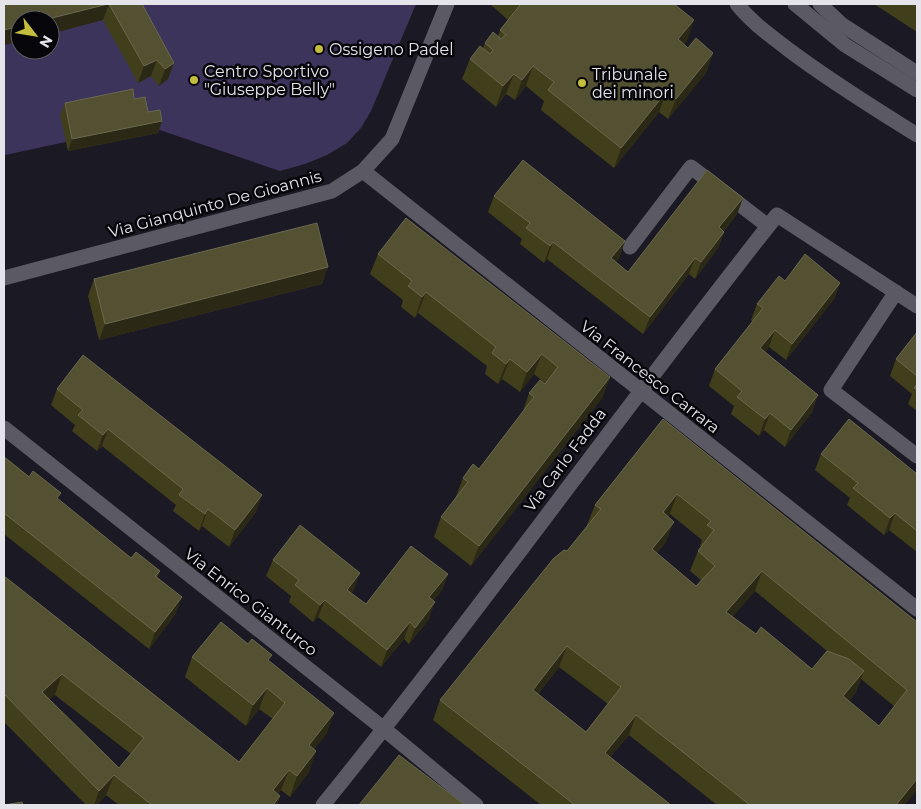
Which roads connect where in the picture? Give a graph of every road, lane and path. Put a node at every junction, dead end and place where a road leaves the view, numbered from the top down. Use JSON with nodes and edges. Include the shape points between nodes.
{"nodes":[{"id":1,"x":448,"y":4,"type":"edge"},
{"id":2,"x":737,"y":4,"type":"edge"},
{"id":3,"x":795,"y":4,"type":"edge"},
{"id":4,"x":820,"y":4,"type":"edge"},
{"id":5,"x":917,"y":73,"type":"edge"},
{"id":6,"x":917,"y":90,"type":"edge"},
{"id":7,"x":917,"y":135,"type":"edge"},
{"id":8,"x":363,"y":171,"type":"junction"},
{"id":9,"x":772,"y":220,"type":"junction"},
{"id":10,"x":630,"y":247,"type":"dead end"},
{"id":11,"x":4,"y":278,"type":"edge"},
{"id":12,"x":896,"y":292,"type":"junction"},
{"id":13,"x":917,"y":306,"type":"edge"},
{"id":14,"x":639,"y":391,"type":"junction"},
{"id":15,"x":4,"y":428,"type":"edge"},
{"id":16,"x":917,"y":456,"type":"edge"},
{"id":17,"x":917,"y":609,"type":"edge"},
{"id":18,"x":384,"y":729,"type":"junction"},
{"id":19,"x":323,"y":805,"type":"edge"},
{"id":20,"x":476,"y":805,"type":"edge"}],
"edges":[{"from":1,"to":8,"type":"street","name":"Via Gianquinto De Gioannis","via":[[392,139]]},
{"from":2,"to":7,"type":"street","via":[[770,36],[817,72]]},
{"from":3,"to":6,"type":"street","via":[[846,45]]},
{"from":4,"to":5,"type":"street","via":[[841,24]]},
{"from":8,"to":11,"type":"street","name":"Via Gianquinto De Gioannis","via":[[332,191]]},
{"from":8,"to":14,"type":"street","name":"Via Francesco Carrara"},
{"from":9,"to":10,"type":"street","via":[[692,167]]},
{"from":9,"to":12,"type":"street"},
{"from":9,"to":14,"type":"street","name":"Via Carlo Fadda"},
{"from":12,"to":13,"type":"street"},
{"from":12,"to":16,"type":"street","via":[[831,390]]},
{"from":14,"to":17,"type":"street","name":"Via Francesco Carrara"},
{"from":14,"to":18,"type":"street","name":"Via Carlo Fadda"},
{"from":15,"to":18,"type":"street","name":"Via Enrico Gianturco"},
{"from":18,"to":19,"type":"street","name":"Via Carlo Fadda"},
{"from":18,"to":20,"type":"street","name":"Via Enrico Gianturco"}]}
